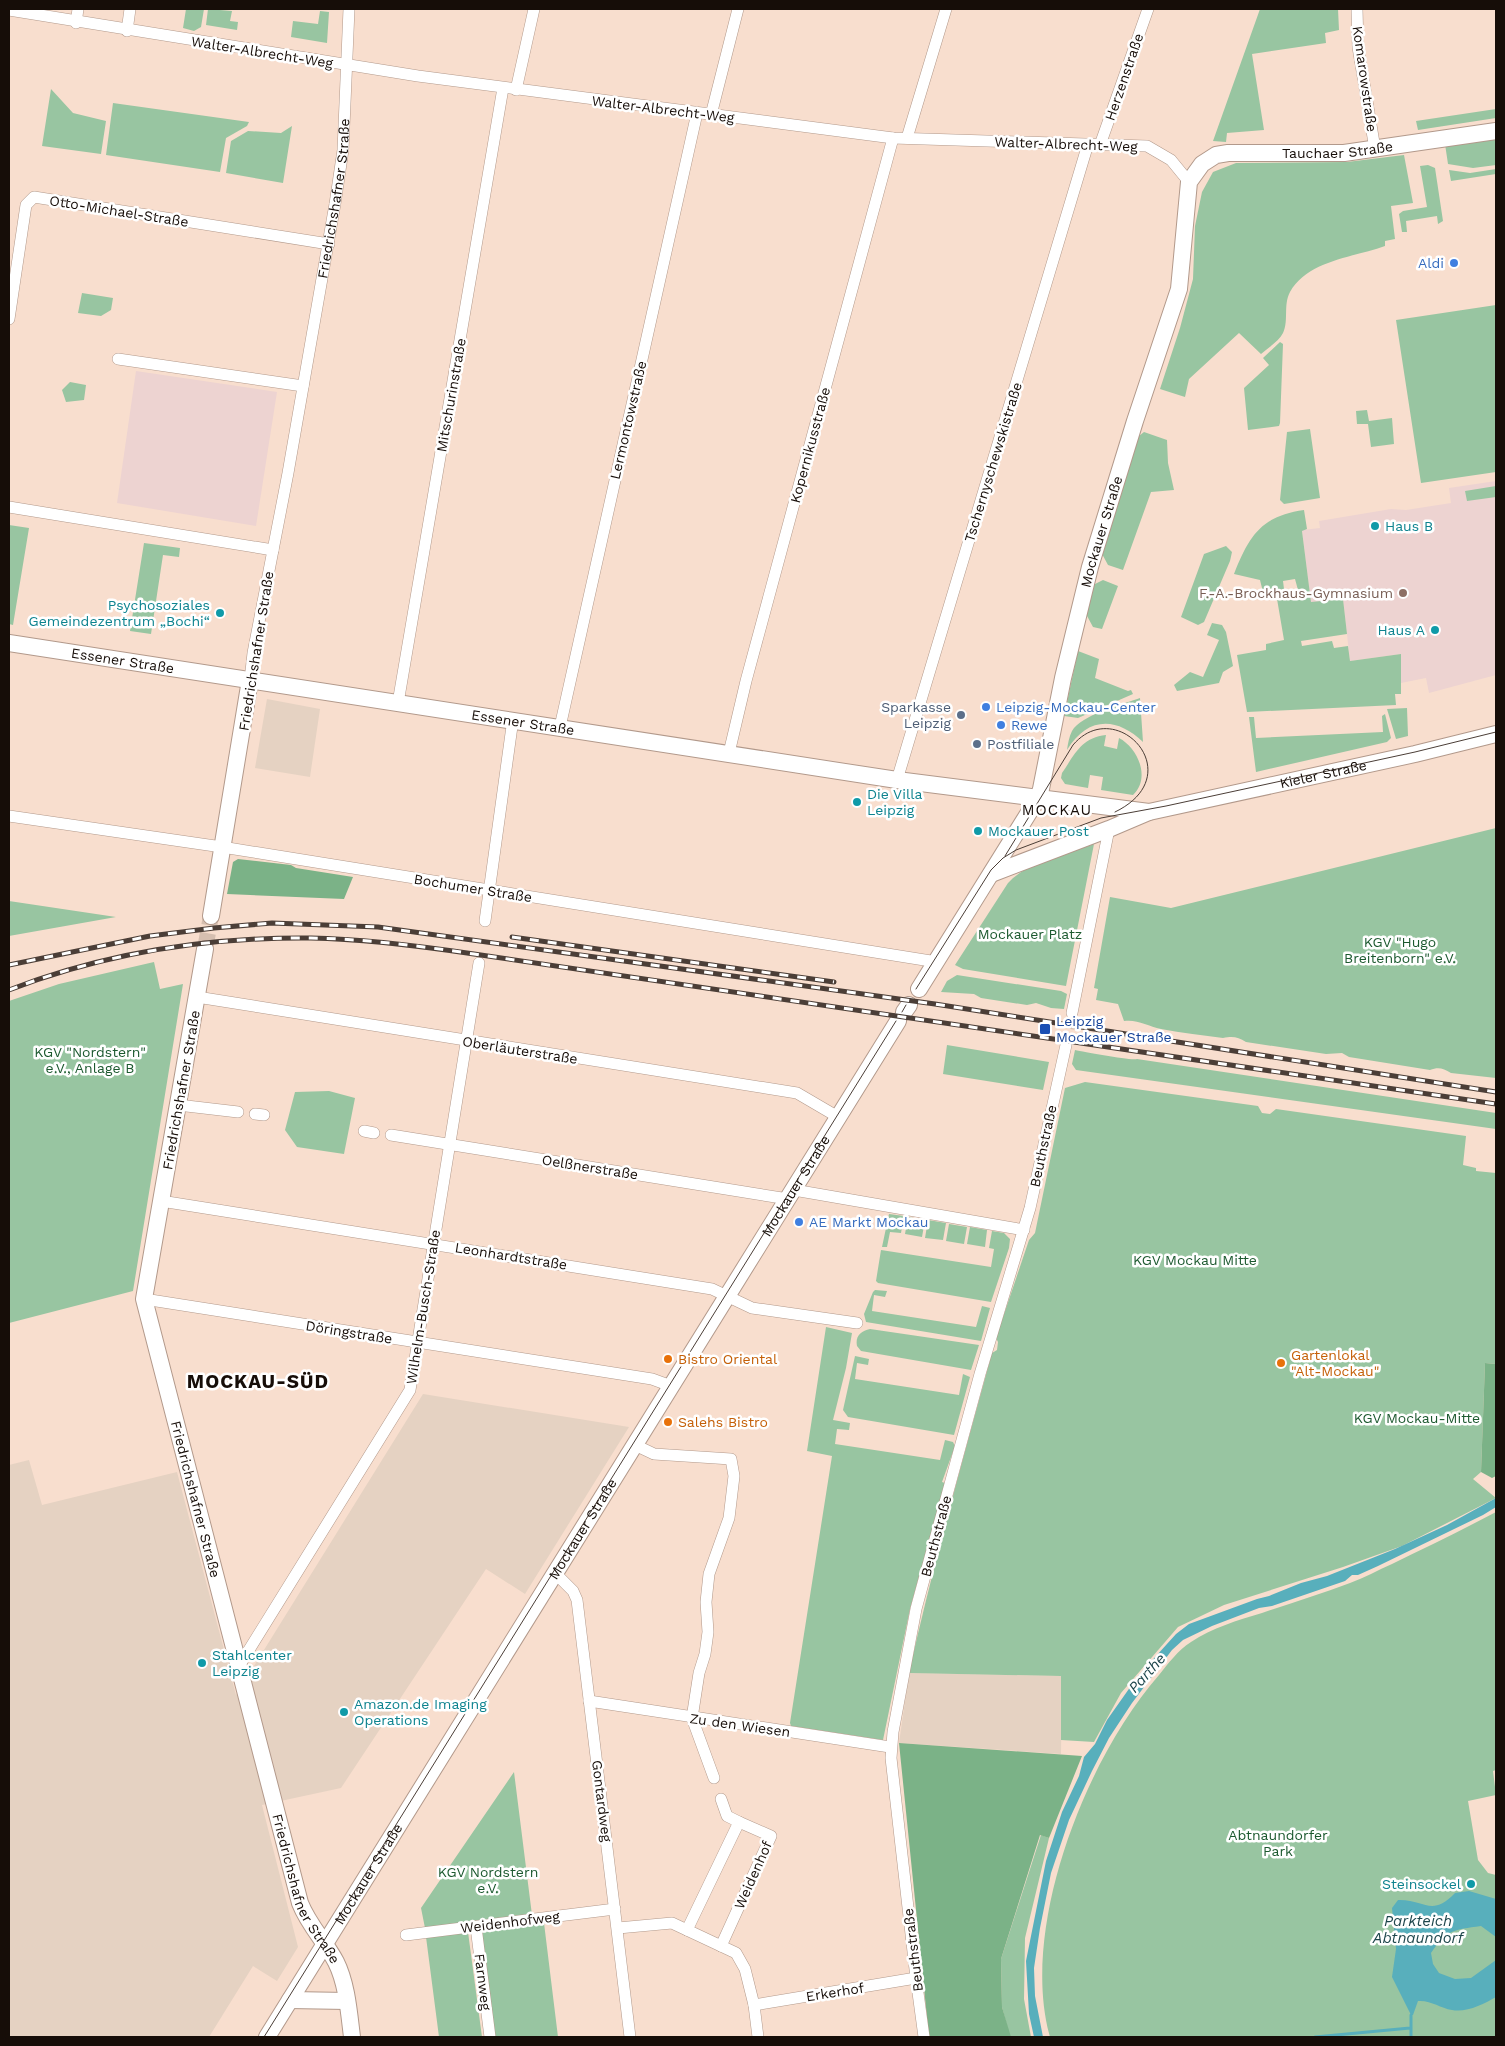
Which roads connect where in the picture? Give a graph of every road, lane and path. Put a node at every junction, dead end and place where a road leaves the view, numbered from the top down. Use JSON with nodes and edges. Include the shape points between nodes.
{"nodes":[{"id":1,"x":78,"y":9,"type":"edge"},
{"id":2,"x":130,"y":9,"type":"edge"},
{"id":3,"x":349,"y":9,"type":"edge"},
{"id":4,"x":534,"y":9,"type":"edge"},
{"id":5,"x":738,"y":9,"type":"edge"},
{"id":6,"x":946,"y":9,"type":"edge"},
{"id":7,"x":1148,"y":9,"type":"edge"},
{"id":8,"x":1356,"y":9,"type":"edge"},
{"id":9,"x":9,"y":10,"type":"edge"},
{"id":10,"x":76,"y":23,"type":"junction"},
{"id":11,"x":126,"y":31,"type":"junction"},
{"id":12,"x":348,"y":66,"type":"junction"},
{"id":13,"x":503,"y":88,"type":"junction"},
{"id":14,"x":516,"y":90,"type":"junction"},
{"id":15,"x":697,"y":113,"type":"junction"},
{"id":16,"x":711,"y":115,"type":"junction"},
{"id":17,"x":1496,"y":132,"type":"edge"},
{"id":18,"x":893,"y":138,"type":"junction"},
{"id":19,"x":907,"y":138,"type":"junction"},
{"id":20,"x":1094,"y":144,"type":"junction"},
{"id":21,"x":1375,"y":149,"type":"junction"},
{"id":22,"x":1189,"y":182,"type":"junction"},
{"id":23,"x":329,"y":244,"type":"junction"},
{"id":24,"x":9,"y":318,"type":"edge"},
{"id":25,"x":118,"y":359,"type":"dead end"},
{"id":26,"x":304,"y":386,"type":"junction"},
{"id":27,"x":9,"y":507,"type":"edge"},
{"id":28,"x":273,"y":550,"type":"junction"},
{"id":29,"x":9,"y":643,"type":"edge"},
{"id":30,"x":250,"y":680,"type":"junction"},
{"id":31,"x":398,"y":702,"type":"junction"},
{"id":32,"x":513,"y":719,"type":"junction"},
{"id":33,"x":560,"y":727,"type":"junction"},
{"id":34,"x":1496,"y":734,"type":"edge"},
{"id":35,"x":729,"y":753,"type":"junction"},
{"id":36,"x":897,"y":780,"type":"junction"},
{"id":37,"x":1038,"y":798,"type":"junction"},
{"id":38,"x":1149,"y":812,"type":"junction"},
{"id":39,"x":9,"y":816,"type":"edge"},
{"id":40,"x":1109,"y":829,"type":"junction"},
{"id":41,"x":222,"y":847,"type":"junction"},
{"id":42,"x":995,"y":872,"type":"junction"},
{"id":43,"x":490,"y":890,"type":"junction"},
{"id":44,"x":211,"y":916,"type":"tunnel mouth"},
{"id":45,"x":485,"y":921,"type":"dead end"},
{"id":46,"x":205,"y":949,"type":"tunnel mouth"},
{"id":47,"x":937,"y":962,"type":"junction"},
{"id":48,"x":479,"y":963,"type":"dead end"},
{"id":49,"x":919,"y":990,"type":"dead end"},
{"id":50,"x":197,"y":997,"type":"junction"},
{"id":51,"x":904,"y":1013,"type":"dead end"},
{"id":52,"x":1072,"y":1013,"type":"tunnel mouth"},
{"id":53,"x":467,"y":1041,"type":"junction"},
{"id":54,"x":1066,"y":1046,"type":"tunnel mouth"},
{"id":55,"x":178,"y":1105,"type":"junction"},
{"id":56,"x":238,"y":1112,"type":"dead end"},
{"id":57,"x":838,"y":1117,"type":"junction"},
{"id":58,"x":391,"y":1135,"type":"dead end"},
{"id":59,"x":450,"y":1144,"type":"junction"},
{"id":60,"x":791,"y":1194,"type":"junction"},
{"id":61,"x":161,"y":1202,"type":"junction"},
{"id":62,"x":1024,"y":1230,"type":"junction"},
{"id":63,"x":434,"y":1244,"type":"junction"},
{"id":64,"x":728,"y":1296,"type":"junction"},
{"id":65,"x":144,"y":1299,"type":"junction"},
{"id":66,"x":857,"y":1323,"type":"dead end"},
{"id":67,"x":418,"y":1343,"type":"junction"},
{"id":68,"x":671,"y":1386,"type":"junction"},
{"id":69,"x":635,"y":1445,"type":"junction"},
{"id":70,"x":555,"y":1573,"type":"junction"},
{"id":71,"x":239,"y":1666,"type":"junction"},
{"id":72,"x":589,"y":1701,"type":"junction"},
{"id":73,"x":692,"y":1718,"type":"junction"},
{"id":74,"x":890,"y":1747,"type":"junction"},
{"id":75,"x":714,"y":1778,"type":"dead end"},
{"id":76,"x":721,"y":1799,"type":"dead end"},
{"id":77,"x":739,"y":1822,"type":"junction"},
{"id":78,"x":615,"y":1909,"type":"junction"},
{"id":79,"x":476,"y":1926,"type":"junction"},
{"id":80,"x":618,"y":1928,"type":"junction"},
{"id":81,"x":688,"y":1930,"type":"junction"},
{"id":82,"x":406,"y":1936,"type":"dead end"},
{"id":83,"x":324,"y":1944,"type":"junction"},
{"id":84,"x":721,"y":1946,"type":"junction"},
{"id":85,"x":916,"y":1978,"type":"junction"},
{"id":86,"x":290,"y":2000,"type":"junction"},
{"id":87,"x":347,"y":2001,"type":"junction"},
{"id":88,"x":754,"y":2005,"type":"junction"},
{"id":89,"x":267,"y":2037,"type":"edge"},
{"id":90,"x":352,"y":2037,"type":"edge"},
{"id":91,"x":490,"y":2037,"type":"edge"},
{"id":92,"x":630,"y":2037,"type":"edge"},
{"id":93,"x":758,"y":2037,"type":"edge"},
{"id":94,"x":924,"y":2037,"type":"edge"}],
"edges":[{"from":1,"to":10,"type":"street"},
{"from":2,"to":11,"type":"street"},
{"from":3,"to":12,"type":"street","name":"Friedrichshafner Straße"},
{"from":4,"to":14,"type":"street"},
{"from":5,"to":16,"type":"street"},
{"from":6,"to":19,"type":"street"},
{"from":7,"to":20,"type":"street","name":"Herzenstraße"},
{"from":8,"to":21,"type":"street","name":"Komarowstraße"},
{"from":9,"to":10,"type":"street","name":"Walter-Albrecht-Weg"},
{"from":10,"to":11,"type":"street","name":"Walter-Albrecht-Weg"},
{"from":11,"to":12,"type":"street","name":"Walter-Albrecht-Weg"},
{"from":12,"to":13,"type":"street","name":"Walter-Albrecht-Weg"},
{"from":12,"to":23,"type":"street","name":"Friedrichshafner Straße","via":[[343,150]]},
{"from":13,"to":14,"type":"street","name":"Walter-Albrecht-Weg"},
{"from":13,"to":31,"type":"street","name":"Mitschurinstraße"},
{"from":14,"to":15,"type":"street","name":"Walter-Albrecht-Weg"},
{"from":15,"to":16,"type":"street","name":"Walter-Albrecht-Weg"},
{"from":15,"to":33,"type":"street","name":"Lermontowstraße"},
{"from":16,"to":18,"type":"street","name":"Walter-Albrecht-Weg"},
{"from":17,"to":21,"type":"main road","name":"Tauchaer Straße"},
{"from":18,"to":19,"type":"street","name":"Walter-Albrecht-Weg"},
{"from":18,"to":35,"type":"street","name":"Kopernikusstraße","via":[[748,672]]},
{"from":19,"to":20,"type":"street","name":"Walter-Albrecht-Weg"},
{"from":20,"to":22,"type":"street","name":"Walter-Albrecht-Weg","via":[[1147,146],[1171,160]]},
{"from":20,"to":36,"type":"street","name":"Tschernyschewskistraße"},
{"from":21,"to":22,"type":"main road","name":"Tauchaer Straße","via":[[1344,153],[1216,155],[1202,164]]},
{"from":22,"to":37,"type":"main road","name":"Mockauer Straße","via":[[1179,290],[1090,567],[1062,678]]},
{"from":23,"to":24,"type":"street","name":"Otto-Michael-Straße","via":[[34,197],[26,205]]},
{"from":23,"to":26,"type":"street","name":"Friedrichshafner Straße"},
{"from":25,"to":26,"type":"street"},
{"from":26,"to":28,"type":"street","name":"Friedrichshafner Straße"},
{"from":27,"to":28,"type":"street"},
{"from":28,"to":30,"type":"street","name":"Friedrichshafner Straße"},
{"from":29,"to":30,"type":"main road","name":"Essener Straße"},
{"from":30,"to":31,"type":"main road","name":"Essener Straße"},
{"from":30,"to":41,"type":"main road","name":"Friedrichshafner Straße"},
{"from":31,"to":32,"type":"main road","name":"Essener Straße"},
{"from":32,"to":33,"type":"main road","name":"Essener Straße"},
{"from":32,"to":43,"type":"street"},
{"from":33,"to":35,"type":"main road","name":"Essener Straße"},
{"from":34,"to":38,"type":"main road","name":"Kieler Straße"},
{"from":35,"to":36,"type":"main road","name":"Essener Straße"},
{"from":36,"to":37,"type":"main road","name":"Essener Straße"},
{"from":37,"to":38,"type":"main road","name":"Kieler Straße"},
{"from":37,"to":42,"type":"main road","name":"Mockauer Straße"},
{"from":38,"to":40,"type":"main road","name":"Kieler Straße"},
{"from":39,"to":41,"type":"street","name":"Bochumer Straße"},
{"from":40,"to":42,"type":"main road","name":"Kieler Straße"},
{"from":40,"to":52,"type":"street"},
{"from":41,"to":43,"type":"street","name":"Bochumer Straße"},
{"from":41,"to":44,"type":"main road","name":"Friedrichshafner Straße"},
{"from":42,"to":47,"type":"main road","name":"Mockauer Straße"},
{"from":43,"to":45,"type":"street"},
{"from":43,"to":47,"type":"street","name":"Bochumer Straße"},
{"from":46,"to":50,"type":"main road","name":"Friedrichshafner Straße"},
{"from":47,"to":49,"type":"main road","name":"Mockauer Straße"},
{"from":48,"to":53,"type":"street","name":"Wilhelm-Busch-Straße"},
{"from":50,"to":53,"type":"street","name":"Oberläuterstraße"},
{"from":50,"to":55,"type":"main road","name":"Friedrichshafner Straße"},
{"from":51,"to":57,"type":"main road","name":"Mockauer Straße"},
{"from":53,"to":57,"type":"street","name":"Oberläuterstraße","via":[[797,1093]]},
{"from":53,"to":59,"type":"street","name":"Wilhelm-Busch-Straße"},
{"from":54,"to":62,"type":"street","name":"Beuthstraße"},
{"from":55,"to":56,"type":"street"},
{"from":55,"to":61,"type":"main road","name":"Friedrichshafner Straße"},
{"from":57,"to":60,"type":"main road","name":"Mockauer Straße"},
{"from":58,"to":59,"type":"street","name":"Oelßnerstraße"},
{"from":59,"to":60,"type":"street","name":"Oelßnerstraße"},
{"from":59,"to":63,"type":"street","name":"Wilhelm-Busch-Straße"},
{"from":60,"to":62,"type":"street","name":"Oelßnerstraße"},
{"from":60,"to":64,"type":"main road","name":"Mockauer Straße"},
{"from":61,"to":63,"type":"street","name":"Leonhardtstraße"},
{"from":61,"to":65,"type":"main road","name":"Friedrichshafner Straße"},
{"from":62,"to":74,"type":"street","name":"Beuthstraße","via":[[916,1609]]},
{"from":63,"to":64,"type":"street","name":"Leonhardtstraße","via":[[712,1289]]},
{"from":63,"to":67,"type":"street","name":"Wilhelm-Busch-Straße"},
{"from":64,"to":66,"type":"street","name":"Leonhardtstraße","via":[[752,1308]]},
{"from":64,"to":68,"type":"main road","name":"Mockauer Straße"},
{"from":65,"to":67,"type":"street","name":"Döringstraße"},
{"from":65,"to":71,"type":"main road","name":"Friedrichshafner Straße"},
{"from":67,"to":68,"type":"street","name":"Döringstraße","via":[[652,1379]]},
{"from":67,"to":71,"type":"street","name":"Wilhelm-Busch-Straße","via":[[410,1390]]},
{"from":68,"to":69,"type":"main road","name":"Mockauer Straße"},
{"from":69,"to":70,"type":"main road","name":"Mockauer Straße"},
{"from":69,"to":73,"type":"street","via":[[654,1454],[731,1459],[734,1476],[729,1518],[709,1574],[707,1639]]},
{"from":70,"to":72,"type":"street","name":"Gontardweg","via":[[570,1587],[577,1600]]},
{"from":70,"to":83,"type":"main road","name":"Mockauer Straße"},
{"from":71,"to":83,"type":"main road","name":"Friedrichshafner Straße","via":[[300,1903]]},
{"from":72,"to":73,"type":"street","name":"Zu den Wiesen"},
{"from":72,"to":78,"type":"street","name":"Gontardweg"},
{"from":73,"to":74,"type":"street","name":"Zu den Wiesen"},
{"from":73,"to":75,"type":"street"},
{"from":74,"to":85,"type":"street","name":"Beuthstraße"},
{"from":76,"to":77,"type":"street","via":[[727,1816]]},
{"from":77,"to":81,"type":"street"},
{"from":77,"to":84,"type":"street","name":"Weidenhof","via":[[771,1836]]},
{"from":78,"to":79,"type":"street","name":"Weidenhofweg"},
{"from":78,"to":80,"type":"street","name":"Gontardweg"},
{"from":79,"to":82,"type":"street","name":"Weidenhofweg"},
{"from":79,"to":91,"type":"street","name":"Farnweg"},
{"from":80,"to":81,"type":"street","via":[[672,1923]]},
{"from":80,"to":92,"type":"street","name":"Gontardweg"},
{"from":81,"to":84,"type":"street"},
{"from":83,"to":86,"type":"main road","name":"Mockauer Straße"},
{"from":83,"to":87,"type":"main road","name":"Friedrichshafner Straße","via":[[342,1975]]},
{"from":84,"to":88,"type":"street","via":[[736,1953],[745,1969]]},
{"from":85,"to":88,"type":"street","name":"Erkerhof"},
{"from":85,"to":94,"type":"street","name":"Beuthstraße"},
{"from":86,"to":87,"type":"main road"},
{"from":86,"to":89,"type":"main road","name":"Mockauer Straße"},
{"from":87,"to":90,"type":"main road","name":"Friedrichshafner Straße"},
{"from":88,"to":93,"type":"street"}]}
